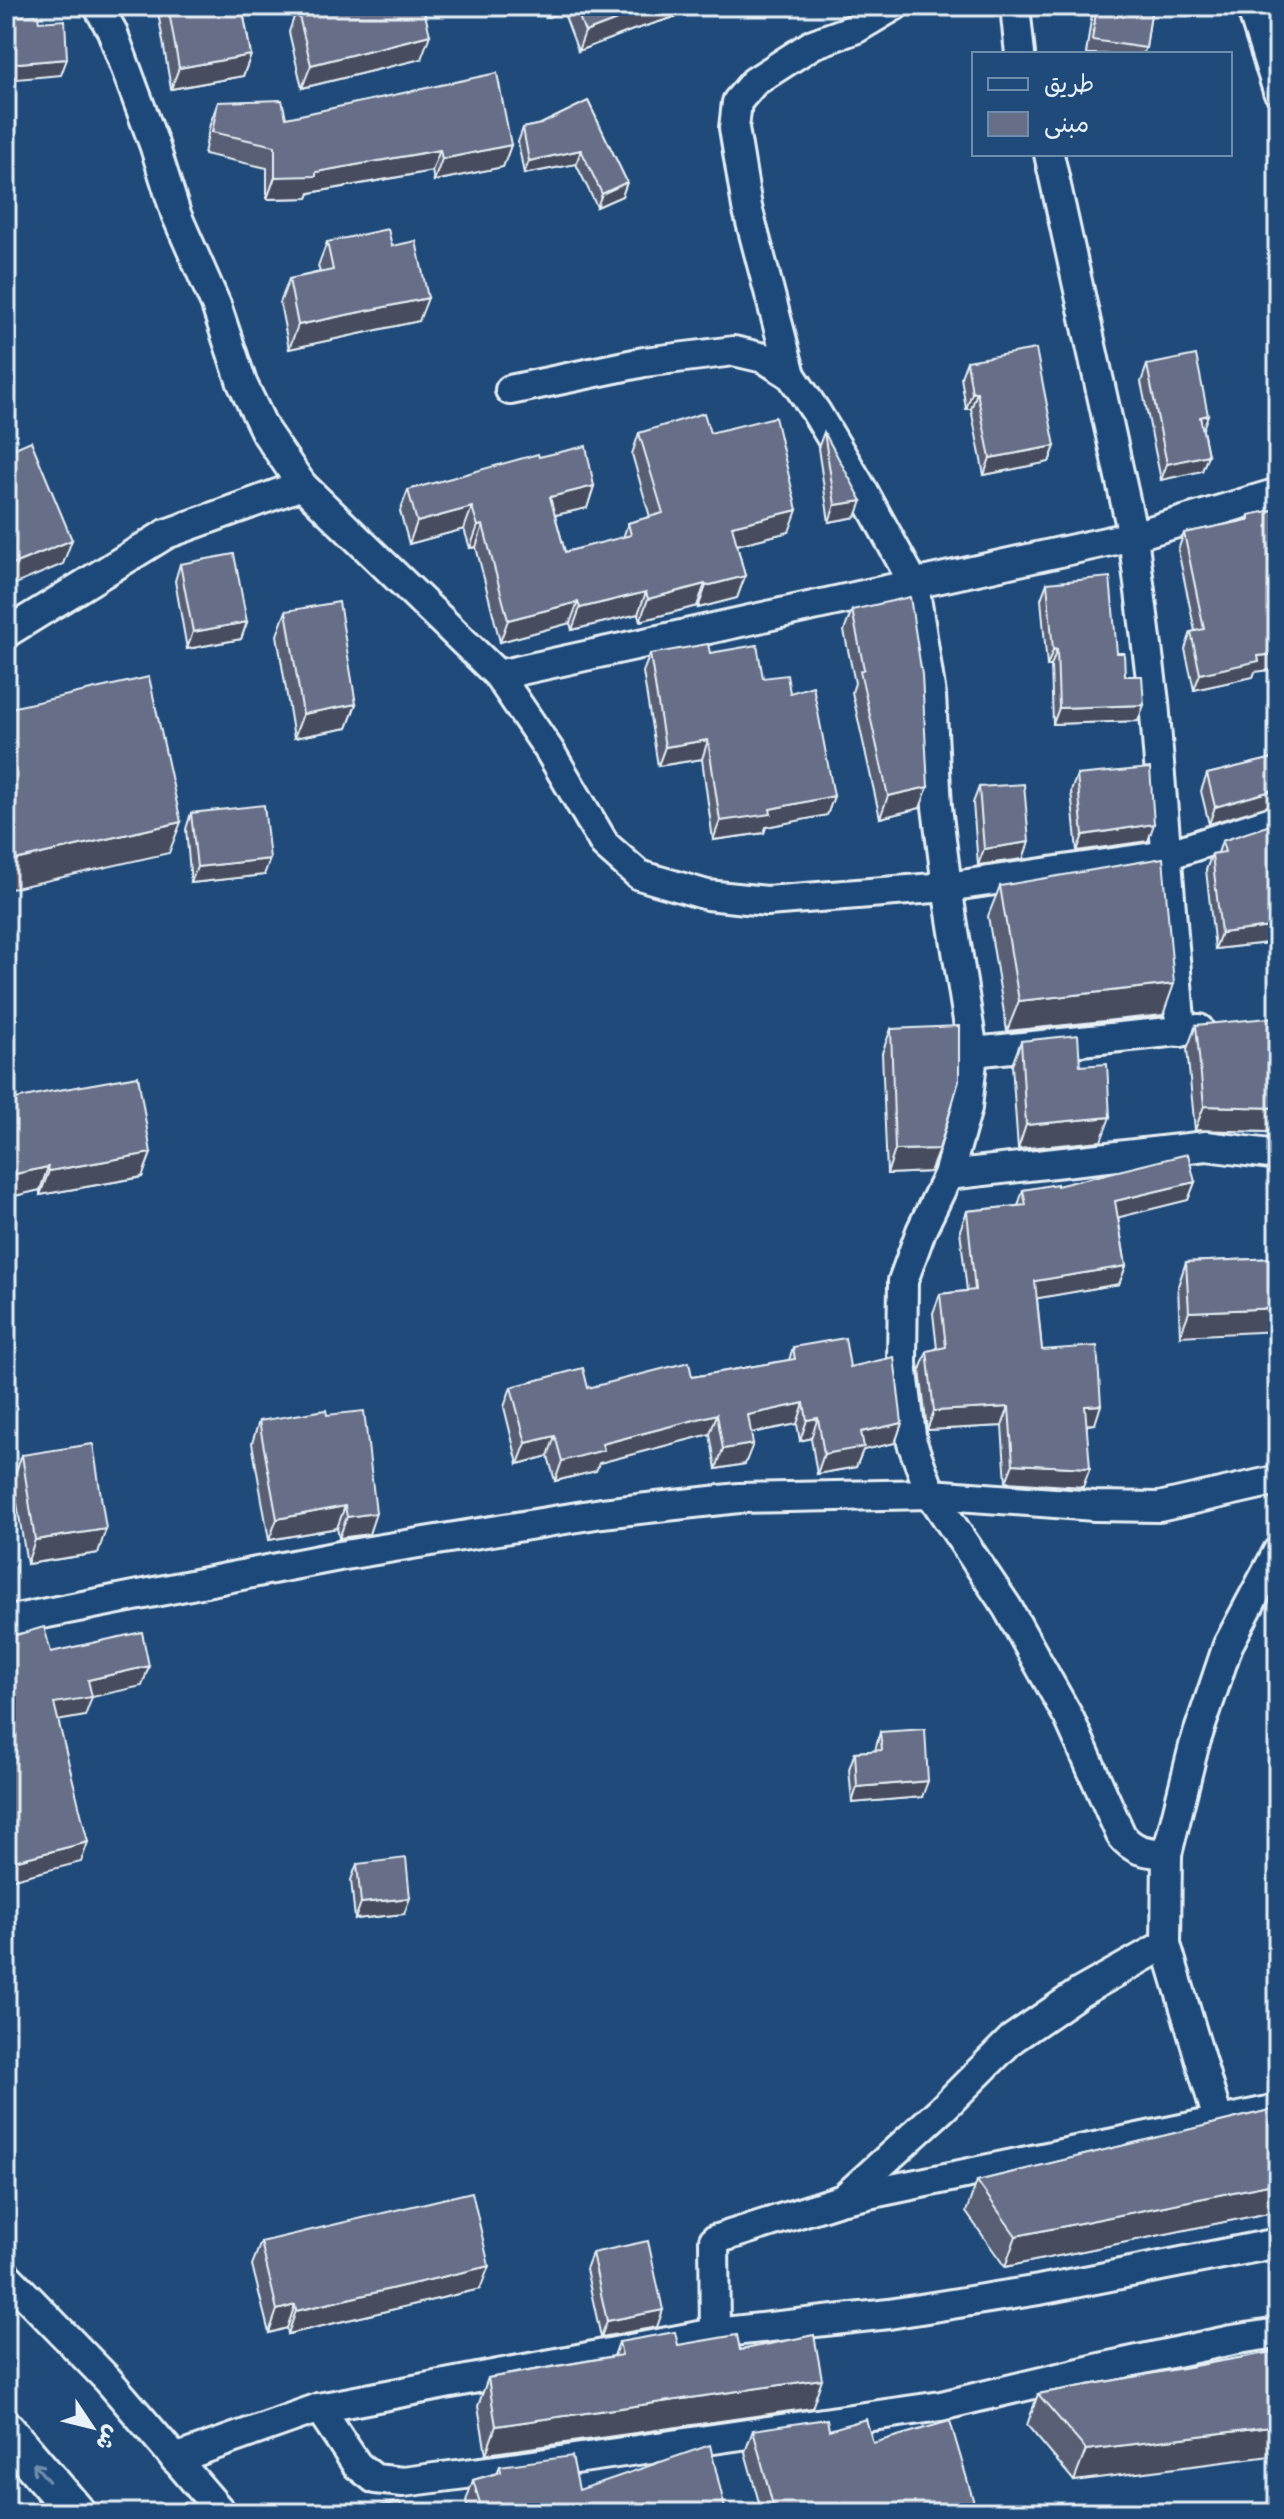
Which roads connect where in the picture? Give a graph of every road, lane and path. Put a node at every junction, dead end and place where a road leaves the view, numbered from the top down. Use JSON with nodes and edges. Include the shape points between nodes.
{"nodes":[{"id":1,"x":98,"y":6,"type":"edge"},
{"id":2,"x":894,"y":6,"type":"edge"},
{"id":3,"x":1015,"y":6,"type":"edge"},
{"id":4,"x":1251,"y":6,"type":"edge"},
{"id":5,"x":1020,"y":52,"type":"edge"},
{"id":6,"x":1278,"y":91,"type":"edge"},
{"id":7,"x":1049,"y":156,"type":"edge"},
{"id":8,"x":791,"y":375,"type":"junction"},
{"id":9,"x":510,"y":390,"type":"dead end"},
{"id":10,"x":302,"y":485,"type":"junction"},
{"id":11,"x":1278,"y":493,"type":"edge"},
{"id":12,"x":1133,"y":536,"type":"junction"},
{"id":13,"x":914,"y":584,"type":"junction"},
{"id":14,"x":6,"y":633,"type":"edge"},
{"id":15,"x":498,"y":675,"type":"junction"},
{"id":16,"x":1278,"y":819,"type":"edge"},
{"id":17,"x":1167,"y":855,"type":"junction"},
{"id":18,"x":947,"y":887,"type":"junction"},
{"id":19,"x":1223,"y":1027,"type":"edge"},
{"id":20,"x":1181,"y":1032,"type":"junction"},
{"id":21,"x":973,"y":1052,"type":"junction"},
{"id":22,"x":1278,"y":1155,"type":"edge"},
{"id":23,"x":948,"y":1175,"type":"junction"},
{"id":24,"x":1278,"y":1480,"type":"edge"},
{"id":25,"x":931,"y":1494,"type":"junction"},
{"id":26,"x":1278,"y":1551,"type":"edge"},
{"id":27,"x":6,"y":1621,"type":"edge"},
{"id":28,"x":1167,"y":1854,"type":"junction"},
{"id":29,"x":1166,"y":1944,"type":"junction"},
{"id":30,"x":1278,"y":2109,"type":"edge"},
{"id":31,"x":1219,"y":2123,"type":"junction"},
{"id":32,"x":843,"y":2199,"type":"junction"},
{"id":33,"x":1278,"y":2243,"type":"edge"},
{"id":34,"x":6,"y":2275,"type":"edge"},
{"id":35,"x":715,"y":2333,"type":"junction"},
{"id":36,"x":1278,"y":2333,"type":"edge"},
{"id":37,"x":319,"y":2408,"type":"junction"},
{"id":38,"x":6,"y":2431,"type":"edge"},
{"id":39,"x":175,"y":2459,"type":"junction"},
{"id":40,"x":76,"y":2513,"type":"edge"},
{"id":41,"x":222,"y":2513,"type":"edge"}],
"edges":[{"from":1,"to":10,"type":"street","via":[[122,56],[242,383],[265,431]]},
{"from":2,"to":8,"type":"street","via":[[857,28],[813,44],[754,82],[737,102],[734,128],[747,207]]},
{"from":3,"to":5,"type":"street"},
{"from":4,"to":6,"type":"street"},
{"from":7,"to":12,"type":"street"},
{"from":8,"to":9,"type":"street","via":[[764,358],[734,351],[644,362]]},
{"from":8,"to":13,"type":"street"},
{"from":10,"to":14,"type":"street","via":[[166,534]]},
{"from":10,"to":15,"type":"street"},
{"from":11,"to":12,"type":"street"},
{"from":12,"to":13,"type":"street"},
{"from":12,"to":17,"type":"street"},
{"from":13,"to":15,"type":"street"},
{"from":13,"to":18,"type":"street","via":[[931,695]]},
{"from":15,"to":18,"type":"street","via":[[605,845],[639,875],[707,895],[767,901]]},
{"from":16,"to":17,"type":"street"},
{"from":17,"to":18,"type":"street"},
{"from":17,"to":20,"type":"street"},
{"from":18,"to":21,"type":"street"},
{"from":19,"to":20,"type":"street"},
{"from":20,"to":21,"type":"street"},
{"from":21,"to":23,"type":"street","via":[[967,1108]]},
{"from":22,"to":23,"type":"street","via":[[1206,1146]]},
{"from":23,"to":25,"type":"street","via":[[903,1281],[902,1364],[912,1443]]},
{"from":24,"to":25,"type":"street","via":[[1159,1507]]},
{"from":25,"to":27,"type":"street","via":[[739,1498],[602,1513],[339,1556]]},
{"from":25,"to":28,"type":"street","via":[[1007,1607],[1069,1718],[1121,1835],[1140,1851]]},
{"from":26,"to":28,"type":"street","via":[[1228,1645],[1194,1746]]},
{"from":28,"to":29,"type":"street"},
{"from":29,"to":31,"type":"street"},
{"from":29,"to":32,"type":"street","via":[[1012,2039]]},
{"from":30,"to":31,"type":"street"},
{"from":31,"to":32,"type":"street"},
{"from":32,"to":35,"type":"street","via":[[714,2240]]},
{"from":33,"to":35,"type":"street","via":[[1009,2295]]},
{"from":34,"to":39,"type":"street","via":[[108,2380]]},
{"from":35,"to":37,"type":"street"},
{"from":36,"to":37,"type":"street","via":[[941,2406],[403,2482],[375,2479],[357,2465]]},
{"from":37,"to":39,"type":"street"},
{"from":40,"to":38,"type":"main road","one_way":true},
{"from":39,"to":41,"type":"street"}]}
